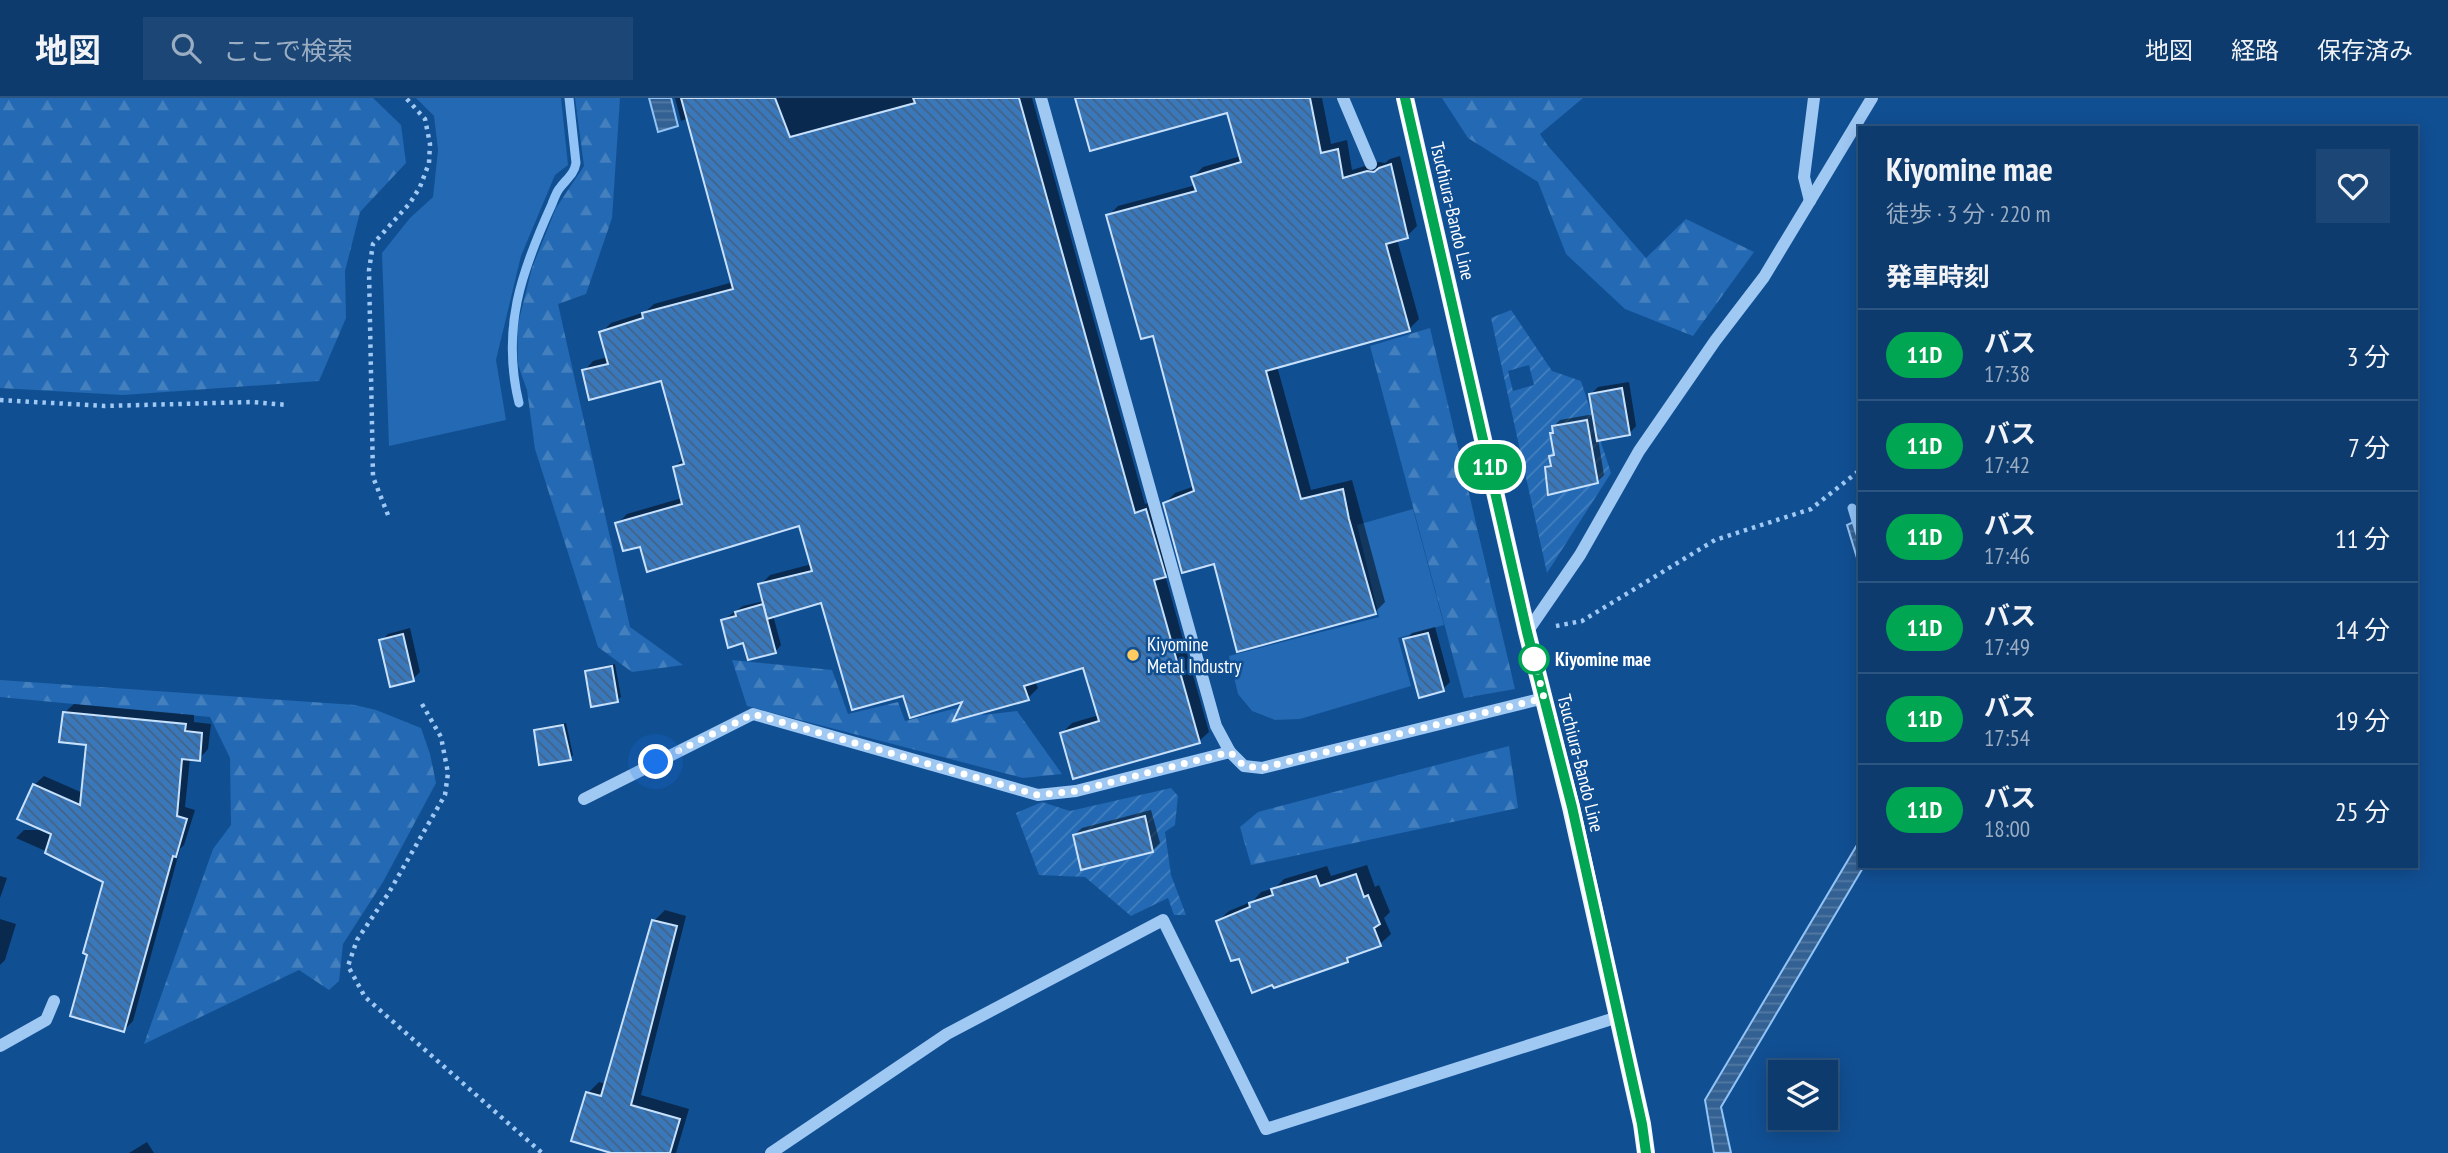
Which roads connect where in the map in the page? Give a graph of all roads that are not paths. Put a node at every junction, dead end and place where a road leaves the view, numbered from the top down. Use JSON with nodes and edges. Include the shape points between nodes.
{"nodes":[{"id":1,"x":1041,"y":98,"type":"edge"},
{"id":2,"x":1343,"y":98,"type":"edge"},
{"id":3,"x":1405,"y":98,"type":"edge"},
{"id":4,"x":1814,"y":98,"type":"edge"},
{"id":5,"x":1872,"y":98,"type":"edge"},
{"id":6,"x":1371,"y":164,"type":"dead end"},
{"id":7,"x":1810,"y":201,"type":"junction"},
{"id":8,"x":1527,"y":632,"type":"junction"},
{"id":9,"x":1544,"y":698,"type":"junction"},
{"id":10,"x":1230,"y":752,"type":"junction"},
{"id":11,"x":584,"y":799,"type":"dead end"},
{"id":12,"x":54,"y":1001,"type":"dead end"},
{"id":13,"x":1618,"y":1017,"type":"junction"},
{"id":14,"x":0,"y":1046,"type":"edge"},
{"id":15,"x":771,"y":1153,"type":"edge"},
{"id":16,"x":1646,"y":1153,"type":"edge"}],
"edges":[{"from":1,"to":10,"type":"street","via":[[1216,726]]},
{"from":2,"to":6,"type":"street"},
{"from":3,"to":8,"type":"main road","name":"Tsuchiura-Bando Line"},
{"from":4,"to":7,"type":"street","via":[[1804,177]]},
{"from":5,"to":7,"type":"street"},
{"from":7,"to":8,"type":"street","via":[[1764,277],[1639,451],[1580,555]]},
{"from":8,"to":9,"type":"main road","name":"Tsuchiura-Bando Line"},
{"from":9,"to":10,"type":"street","via":[[1262,768],[1244,766]]},
{"from":9,"to":13,"type":"main road","name":"Tsuchiura-Bando Line"},
{"from":10,"to":11,"type":"street","via":[[1076,791],[1038,795],[753,714]]},
{"from":12,"to":14,"type":"street","via":[[46,1020]]},
{"from":13,"to":15,"type":"street","via":[[1266,1129],[1163,920],[947,1034]]},
{"from":13,"to":16,"type":"main road","name":"Tsuchiura-Bando Line"}]}
